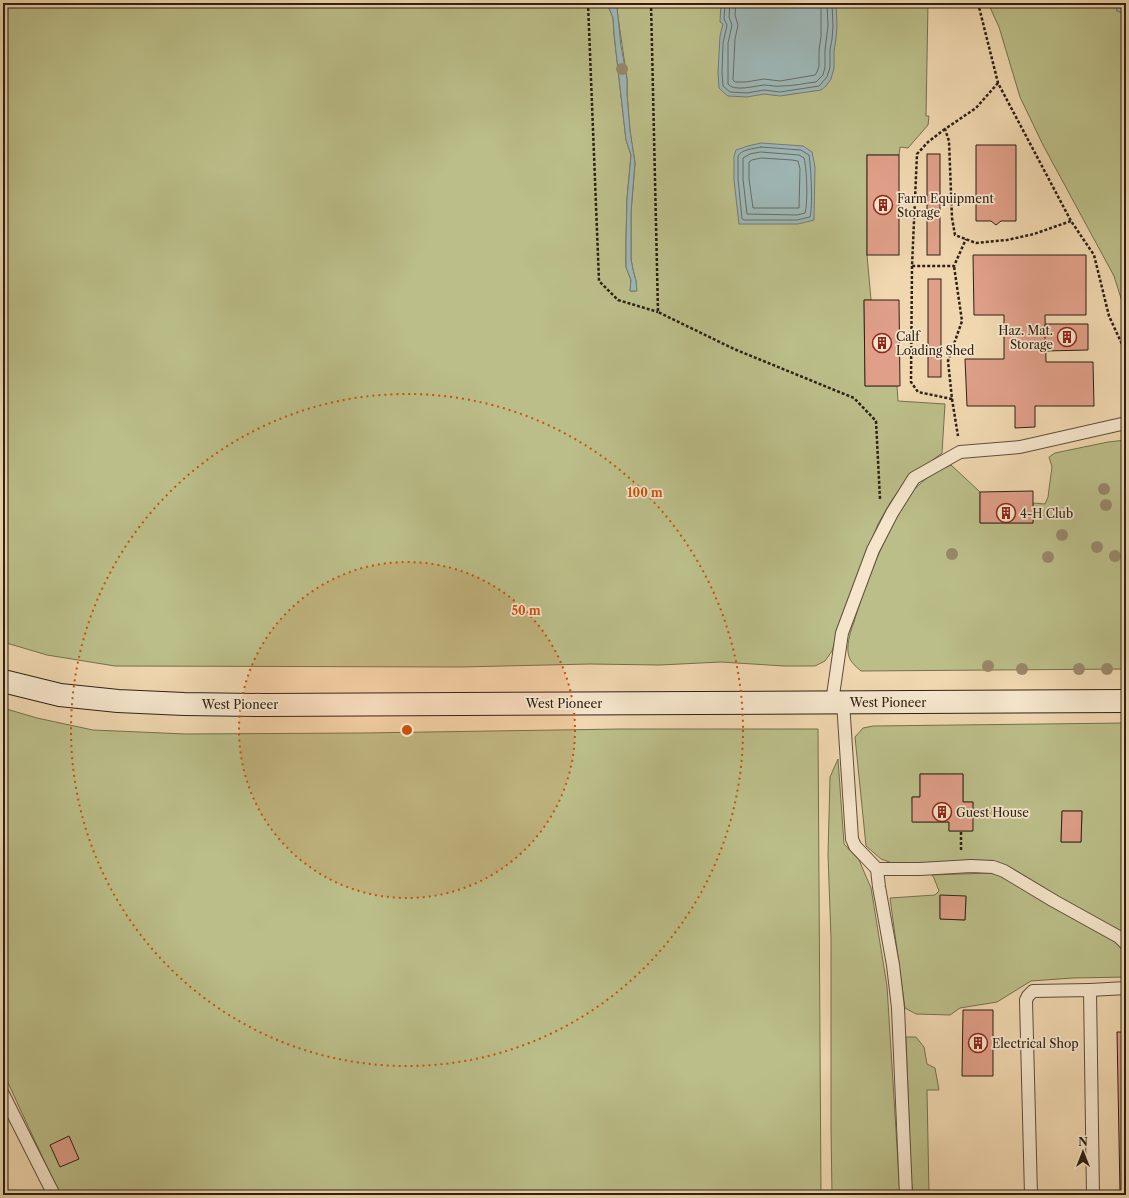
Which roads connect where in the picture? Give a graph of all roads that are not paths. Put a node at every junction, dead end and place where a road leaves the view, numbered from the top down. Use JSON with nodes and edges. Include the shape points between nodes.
{"nodes":[{"id":1,"x":1126,"y":423,"type":"edge"},
{"id":2,"x":3,"y":681,"type":"edge"},
{"id":3,"x":1126,"y":701,"type":"edge"},
{"id":4,"x":838,"y":702,"type":"junction"},
{"id":5,"x":877,"y":869,"type":"junction"},
{"id":6,"x":1126,"y":944,"type":"edge"},
{"id":7,"x":1126,"y":988,"type":"edge"},
{"id":8,"x":1090,"y":990,"type":"junction"},
{"id":9,"x":3,"y":1094,"type":"edge"},
{"id":10,"x":54,"y":1195,"type":"edge"},
{"id":11,"x":906,"y":1195,"type":"edge"},
{"id":12,"x":1031,"y":1195,"type":"edge"},
{"id":13,"x":1093,"y":1195,"type":"edge"}],
"edges":[{"from":1,"to":4,"type":"lane","via":[[1020,447],[960,452],[914,478],[882,532],[842,633]]},
{"from":2,"to":4,"type":"main road","name":"West Pioneer","via":[[60,695],[184,704]]},
{"from":3,"to":4,"type":"main road","name":"West Pioneer"},
{"from":4,"to":5,"type":"lane","via":[[852,839],[855,846]]},
{"from":5,"to":6,"type":"lane","via":[[972,866],[1004,871],[1119,937]]},
{"from":5,"to":11,"type":"lane","via":[[896,987]]},
{"from":7,"to":8,"type":"lane"},
{"from":8,"to":12,"type":"lane","via":[[1033,991],[1026,1000]]},
{"from":8,"to":13,"type":"lane"},
{"from":9,"to":10,"type":"lane"}]}
